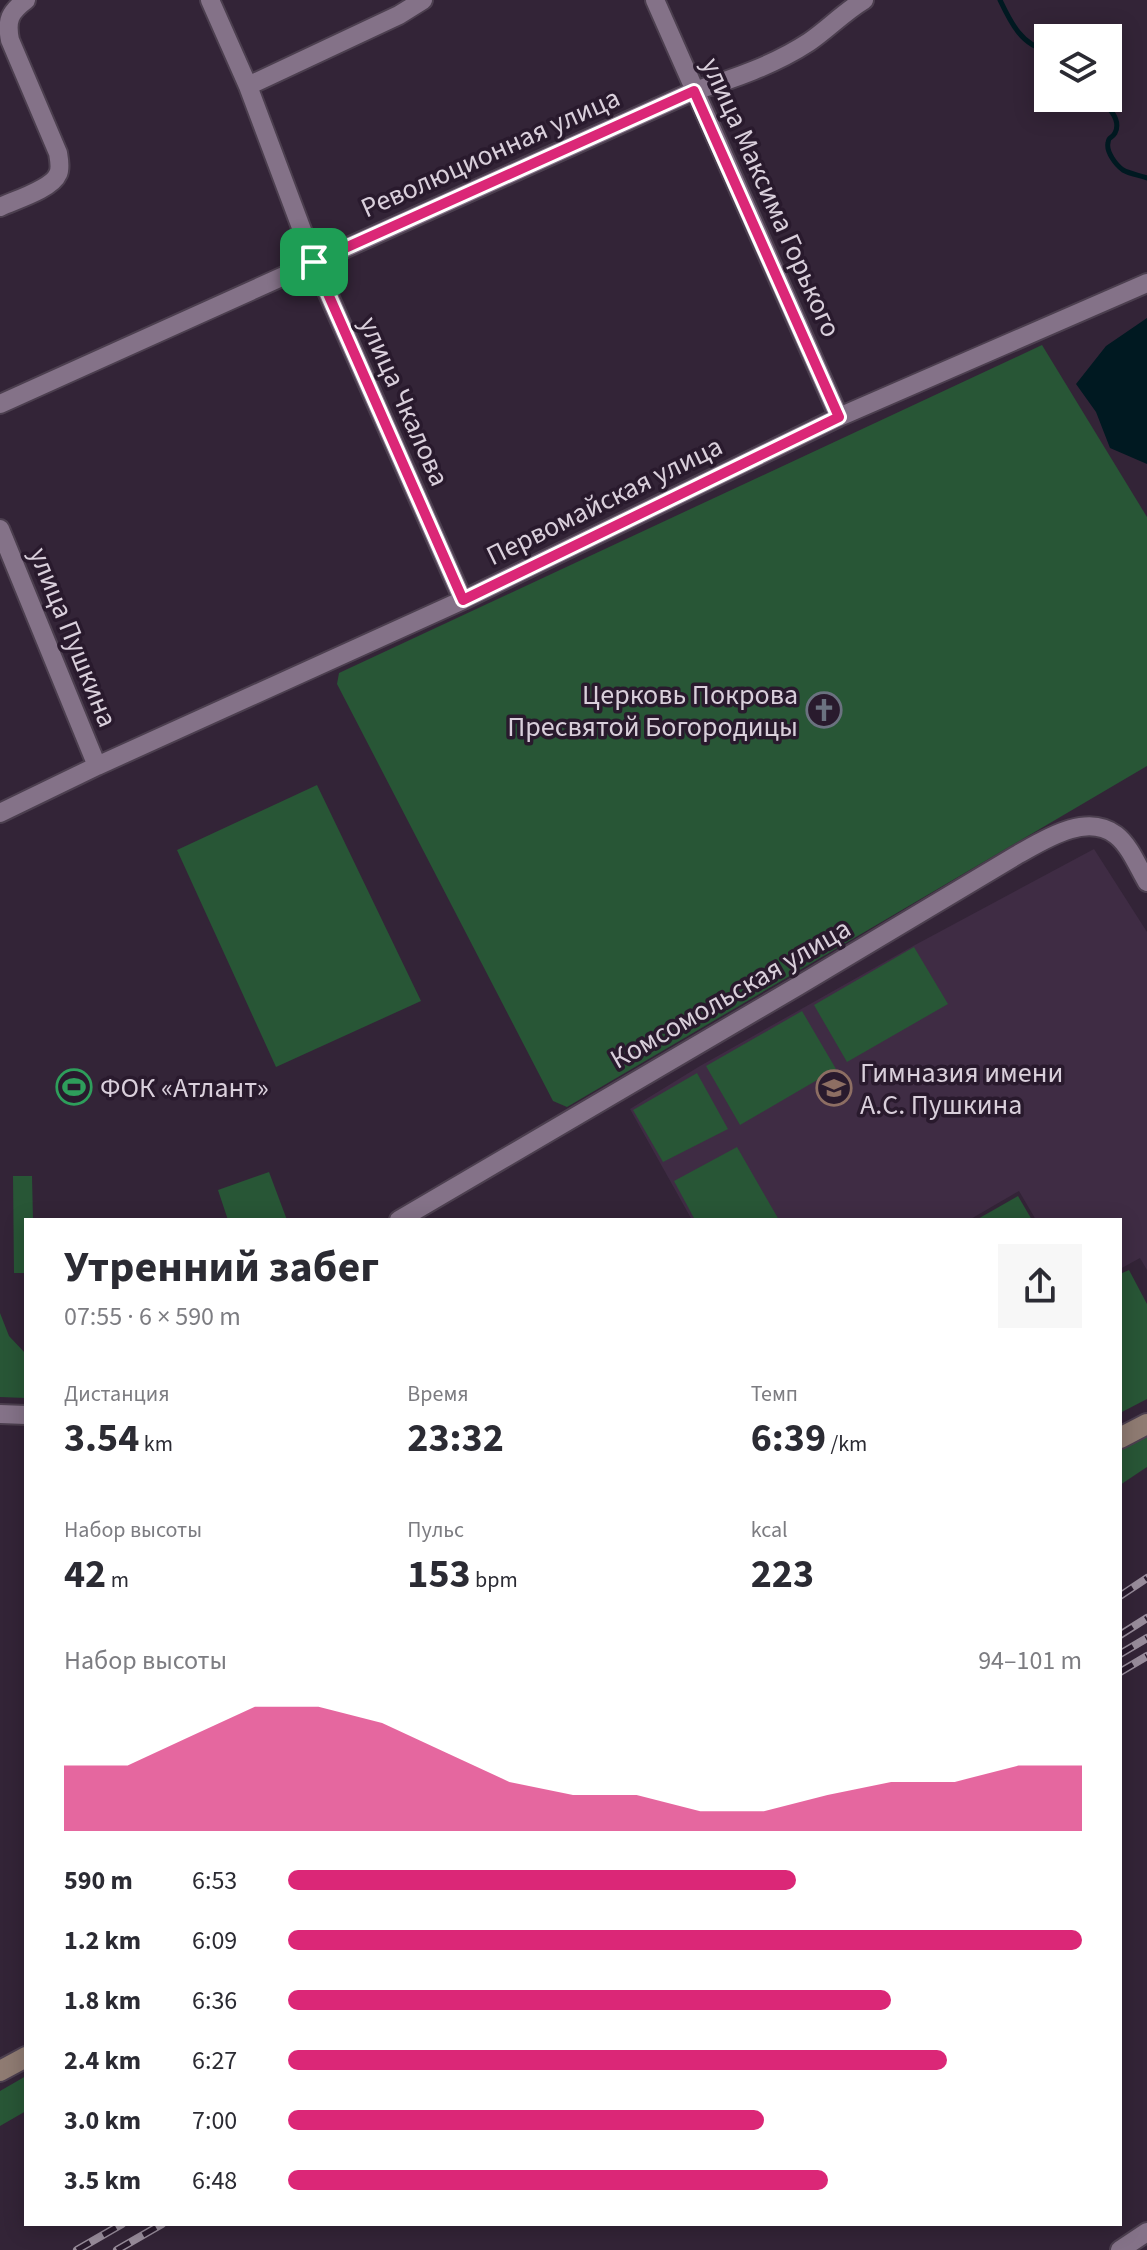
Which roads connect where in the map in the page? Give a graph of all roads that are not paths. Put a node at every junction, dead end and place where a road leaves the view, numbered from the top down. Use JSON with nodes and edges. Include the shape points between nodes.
{"nodes":[{"id":1,"x":26,"y":0,"type":"edge"},
{"id":2,"x":210,"y":0,"type":"edge"},
{"id":3,"x":423,"y":0,"type":"edge"},
{"id":4,"x":655,"y":0,"type":"edge"},
{"id":5,"x":864,"y":0,"type":"edge"},
{"id":6,"x":248,"y":86,"type":"junction"},
{"id":7,"x":694,"y":91,"type":"junction"},
{"id":8,"x":0,"y":207,"type":"edge"},
{"id":9,"x":314,"y":262,"type":"junction"},
{"id":10,"x":1147,"y":283,"type":"edge"},
{"id":11,"x":0,"y":404,"type":"edge"},
{"id":12,"x":839,"y":417,"type":"junction"},
{"id":13,"x":0,"y":529,"type":"edge"},
{"id":14,"x":463,"y":600,"type":"junction"},
{"id":15,"x":97,"y":766,"type":"junction"},
{"id":16,"x":0,"y":813,"type":"edge"},
{"id":17,"x":1147,"y":882,"type":"edge"},
{"id":18,"x":402,"y":1218,"type":"edge"},
{"id":19,"x":0,"y":1414,"type":"edge"},
{"id":20,"x":24,"y":1415,"type":"edge"},
{"id":21,"x":1147,"y":1424,"type":"edge"},
{"id":22,"x":1122,"y":1437,"type":"edge"},
{"id":23,"x":24,"y":2058,"type":"edge"},
{"id":24,"x":0,"y":2071,"type":"edge"},
{"id":25,"x":1147,"y":2232,"type":"edge"},
{"id":26,"x":1120,"y":2250,"type":"edge"}],
"edges":[{"from":1,"to":8,"type":"street","via":[[14,9],[10,40],[58,153],[58,174],[49,185]]},
{"from":2,"to":6,"type":"street","name":"улица Чкалова"},
{"from":3,"to":6,"type":"street"},
{"from":4,"to":7,"type":"street","name":"улица Максима Горького"},
{"from":5,"to":7,"type":"street","name":"Революционная улица","via":[[795,50]]},
{"from":6,"to":9,"type":"street","name":"улица Чкалова"},
{"from":7,"to":9,"type":"street","name":"Революционная улица"},
{"from":7,"to":12,"type":"street","name":"улица Максима Горького"},
{"from":9,"to":11,"type":"street","name":"Революционная улица"},
{"from":9,"to":14,"type":"street","name":"улица Чкалова"},
{"from":10,"to":12,"type":"street","name":"Первомайская улица"},
{"from":12,"to":14,"type":"street","name":"Первомайская улица"},
{"from":13,"to":15,"type":"street","name":"улица Пушкина"},
{"from":14,"to":15,"type":"street","name":"Первомайская улица"},
{"from":15,"to":16,"type":"street","name":"Первомайская улица"},
{"from":17,"to":18,"type":"street","name":"Комсомольская улица","via":[[1116,835],[1093,827],[1068,830],[1017,855]]},
{"from":19,"to":20,"type":"street"},
{"from":21,"to":22,"type":"street"},
{"from":23,"to":24,"type":"street"},
{"from":25,"to":26,"type":"street"}]}
